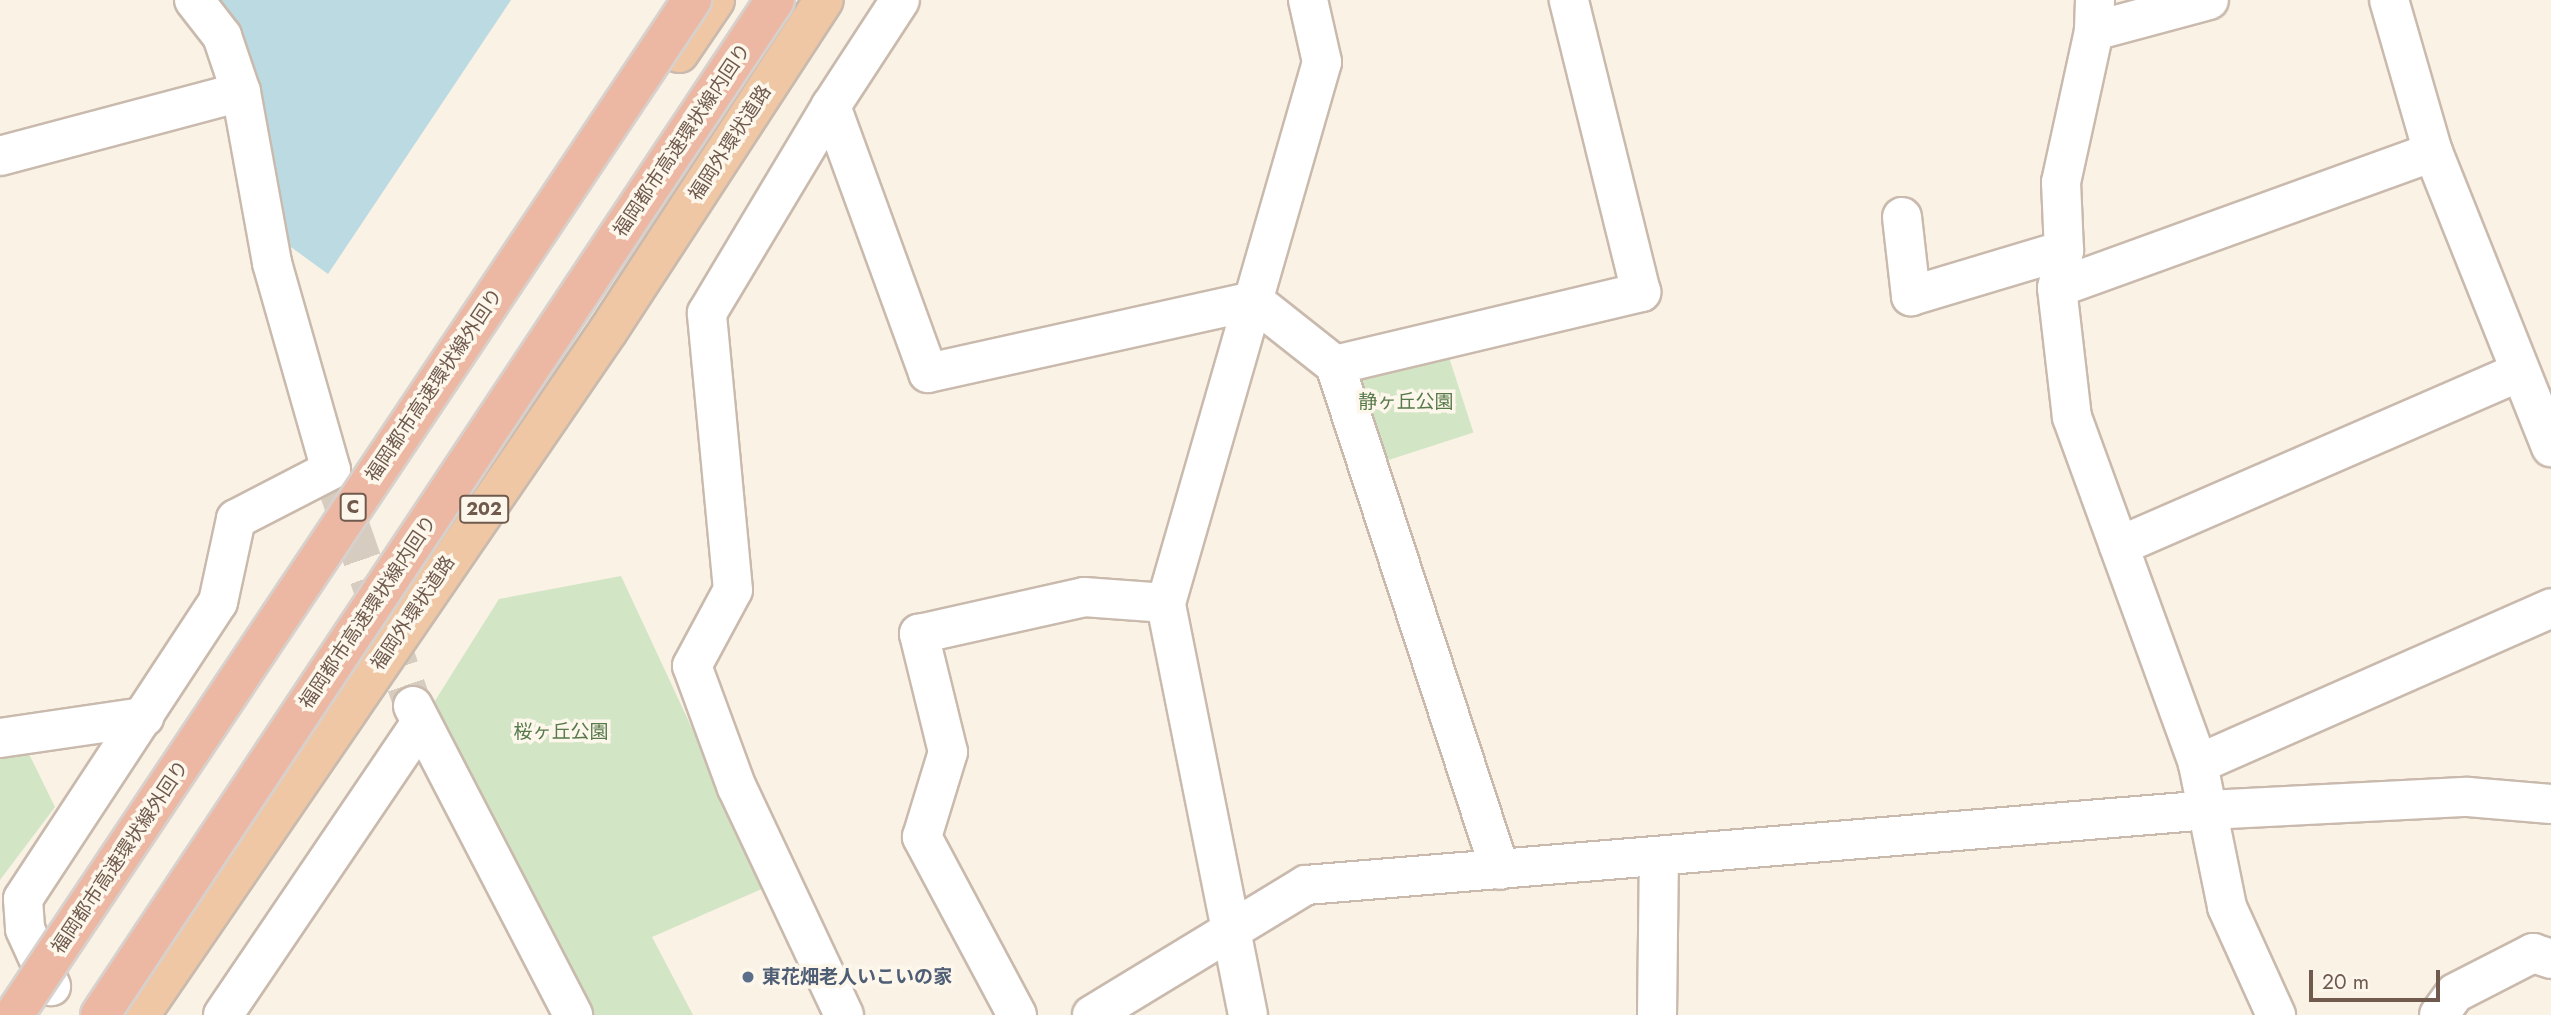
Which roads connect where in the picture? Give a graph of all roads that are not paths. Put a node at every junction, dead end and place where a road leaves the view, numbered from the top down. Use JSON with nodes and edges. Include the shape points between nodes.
{"nodes":[{"id":1,"x":194,"y":0,"type":"edge"},
{"id":2,"x":692,"y":0,"type":"edge"},
{"id":3,"x":715,"y":0,"type":"edge"},
{"id":4,"x":775,"y":0,"type":"edge"},
{"id":5,"x":824,"y":0,"type":"edge"},
{"id":6,"x":900,"y":0,"type":"edge"},
{"id":7,"x":1308,"y":0,"type":"edge"},
{"id":8,"x":1569,"y":0,"type":"edge"},
{"id":9,"x":2209,"y":0,"type":"edge"},
{"id":10,"x":2389,"y":0,"type":"edge"},
{"id":11,"x":2095,"y":16,"type":"edge"},
{"id":12,"x":241,"y":92,"type":"junction"},
{"id":13,"x":831,"y":106,"type":"junction"},
{"id":14,"x":2433,"y":152,"type":"junction"},
{"id":15,"x":0,"y":156,"type":"edge"},
{"id":16,"x":1902,"y":217,"type":"dead end"},
{"id":17,"x":2064,"y":250,"type":"junction"},
{"id":18,"x":2057,"y":288,"type":"junction"},
{"id":19,"x":1254,"y":301,"type":"junction"},
{"id":20,"x":1335,"y":365,"type":"junction"},
{"id":21,"x":2519,"y":372,"type":"junction"},
{"id":22,"x":2551,"y":447,"type":"edge"},
{"id":23,"x":2119,"y":546,"type":"junction"},
{"id":24,"x":1166,"y":603,"type":"junction"},
{"id":25,"x":2551,"y":608,"type":"edge"},
{"id":26,"x":144,"y":717,"type":"junction"},
{"id":27,"x":0,"y":738,"type":"edge"},
{"id":28,"x":2199,"y":764,"type":"junction"},
{"id":29,"x":2551,"y":804,"type":"edge"},
{"id":30,"x":2208,"y":810,"type":"junction"},
{"id":31,"x":1659,"y":858,"type":"junction"},
{"id":32,"x":1500,"y":870,"type":"junction"},
{"id":33,"x":1233,"y":929,"type":"junction"},
{"id":34,"x":2551,"y":959,"type":"edge"},
{"id":35,"x":41,"y":1000,"type":"edge"},
{"id":36,"x":14,"y":1015,"type":"edge"},
{"id":37,"x":100,"y":1015,"type":"edge"},
{"id":38,"x":140,"y":1015,"type":"edge"},
{"id":39,"x":223,"y":1015,"type":"edge"},
{"id":40,"x":573,"y":1015,"type":"edge"},
{"id":41,"x":844,"y":1015,"type":"edge"},
{"id":42,"x":1017,"y":1015,"type":"edge"},
{"id":43,"x":1092,"y":1015,"type":"edge"},
{"id":44,"x":1248,"y":1015,"type":"edge"},
{"id":45,"x":1657,"y":1015,"type":"edge"},
{"id":46,"x":2276,"y":1015,"type":"edge"},
{"id":47,"x":2439,"y":1015,"type":"edge"}],
"edges":[{"from":1,"to":12,"type":"street","via":[[222,36]]},
{"from":2,"to":36,"type":"highway","name":"福岡都市高速環状線外回り","number":"C","bridge":true},
{"from":3,"to":35,"type":"highway"},
{"from":4,"to":37,"type":"highway","name":"福岡都市高速環状線内回り","bridge":true},
{"from":5,"to":38,"type":"highway","name":"福岡外環状道路","number":"202","via":[[608,331]]},
{"from":6,"to":13,"type":"street"},
{"from":7,"to":19,"type":"street","via":[[1322,62]]},
{"from":8,"to":20,"type":"street","via":[[1642,292]]},
{"from":9,"to":11,"type":"street"},
{"from":10,"to":14,"type":"street"},
{"from":11,"to":17,"type":"street","via":[[2062,182]]},
{"from":12,"to":15,"type":"street"},
{"from":12,"to":26,"type":"street","via":[[272,263],[331,470],[236,519],[219,602]]},
{"from":13,"to":19,"type":"street","via":[[928,373]]},
{"from":13,"to":41,"type":"street","via":[[708,313],[733,590],[692,666],[737,788]]},
{"from":14,"to":18,"type":"street"},
{"from":14,"to":21,"type":"street"},
{"from":16,"to":17,"type":"street","via":[[1911,296]]},
{"from":17,"to":18,"type":"street"},
{"from":18,"to":23,"type":"street","via":[[2072,417]]},
{"from":19,"to":20,"type":"street"},
{"from":19,"to":24,"type":"street"},
{"from":20,"to":32,"type":"street"},
{"from":21,"to":22,"type":"street"},
{"from":21,"to":23,"type":"street"},
{"from":23,"to":28,"type":"street"},
{"from":24,"to":33,"type":"street"},
{"from":24,"to":42,"type":"street","via":[[1084,597],[919,634],[948,752],[922,838]]},
{"from":25,"to":28,"type":"street"},
{"from":26,"to":27,"type":"street"},
{"from":26,"to":35,"type":"street","via":[[23,899]]},
{"from":28,"to":30,"type":"street"},
{"from":29,"to":30,"type":"street","via":[[2468,797]]},
{"from":30,"to":31,"type":"street"},
{"from":30,"to":46,"type":"street","via":[[2227,907]]},
{"from":31,"to":32,"type":"street"},
{"from":31,"to":45,"type":"street"},
{"from":32,"to":33,"type":"street","via":[[1306,885]]},
{"from":33,"to":43,"type":"street"},
{"from":33,"to":44,"type":"street"},
{"from":34,"to":47,"type":"street","via":[[2533,953],[2455,993]]},
{"from":39,"to":40,"type":"street","via":[[417,715]]}]}
